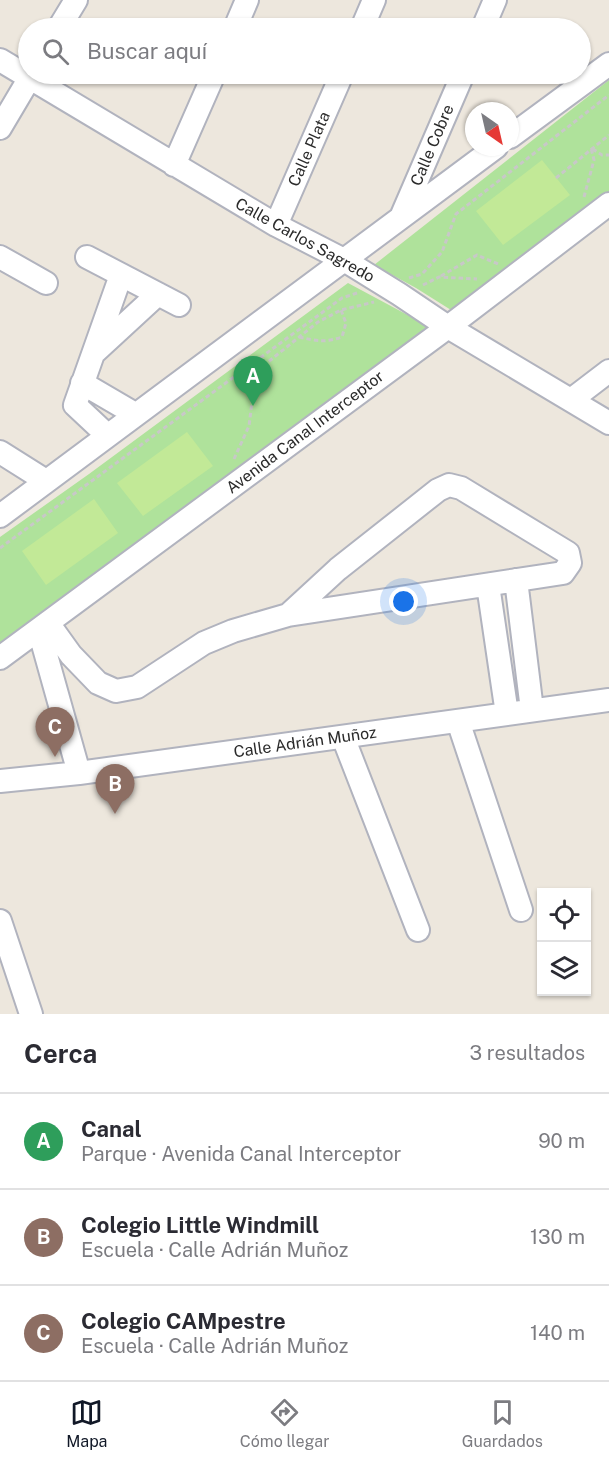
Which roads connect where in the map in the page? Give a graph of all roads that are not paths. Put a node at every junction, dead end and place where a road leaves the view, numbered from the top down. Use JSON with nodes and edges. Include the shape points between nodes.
{"nodes":[{"id":1,"x":76,"y":0,"type":"edge"},
{"id":2,"x":247,"y":0,"type":"edge"},
{"id":3,"x":374,"y":0,"type":"edge"},
{"id":4,"x":495,"y":0,"type":"edge"},
{"id":5,"x":65,"y":18,"type":"edge"},
{"id":6,"x":239,"y":18,"type":"edge"},
{"id":7,"x":366,"y":18,"type":"edge"},
{"id":8,"x":487,"y":18,"type":"edge"},
{"id":9,"x":0,"y":60,"type":"edge"},
{"id":10,"x":609,"y":64,"type":"edge"},
{"id":11,"x":18,"y":69,"type":"edge"},
{"id":12,"x":591,"y":77,"type":"edge"},
{"id":13,"x":26,"y":84,"type":"edge"},
{"id":14,"x":45,"y":84,"type":"edge"},
{"id":15,"x":210,"y":84,"type":"edge"},
{"id":16,"x":338,"y":84,"type":"edge"},
{"id":17,"x":459,"y":84,"type":"edge"},
{"id":18,"x":582,"y":84,"type":"edge"},
{"id":19,"x":0,"y":128,"type":"edge"},
{"id":20,"x":519,"y":130,"type":"edge"},
{"id":21,"x":484,"y":156,"type":"edge"},
{"id":22,"x":174,"y":165,"type":"junction"},
{"id":23,"x":601,"y":198,"type":"edge"},
{"id":24,"x":402,"y":216,"type":"junction"},
{"id":25,"x":276,"y":225,"type":"junction"},
{"id":26,"x":0,"y":257,"type":"edge"},
{"id":27,"x":87,"y":257,"type":"dead end"},
{"id":28,"x":344,"y":260,"type":"junction"},
{"id":29,"x":121,"y":274,"type":"junction"},
{"id":30,"x":46,"y":283,"type":"dead end"},
{"id":31,"x":158,"y":294,"type":"junction"},
{"id":32,"x":179,"y":305,"type":"dead end"},
{"id":33,"x":448,"y":327,"type":"junction"},
{"id":34,"x":92,"y":355,"type":"junction"},
{"id":35,"x":609,"y":371,"type":"edge"},
{"id":36,"x":82,"y":383,"type":"junction"},
{"id":37,"x":571,"y":400,"type":"junction"},
{"id":38,"x":135,"y":414,"type":"junction"},
{"id":39,"x":609,"y":423,"type":"edge"},
{"id":40,"x":107,"y":435,"type":"junction"},
{"id":41,"x":0,"y":452,"type":"edge"},
{"id":42,"x":46,"y":481,"type":"junction"},
{"id":43,"x":0,"y":516,"type":"edge"},
{"id":44,"x":516,"y":580,"type":"junction"},
{"id":45,"x":488,"y":585,"type":"junction"},
{"id":46,"x":288,"y":615,"type":"junction"},
{"id":47,"x":44,"y":626,"type":"junction"},
{"id":48,"x":0,"y":658,"type":"edge"},
{"id":49,"x":609,"y":700,"type":"edge"},
{"id":50,"x":532,"y":711,"type":"junction"},
{"id":51,"x":507,"y":714,"type":"junction"},
{"id":52,"x":458,"y":721,"type":"junction"},
{"id":53,"x":343,"y":737,"type":"junction"},
{"id":54,"x":79,"y":773,"type":"junction"},
{"id":55,"x":0,"y":781,"type":"edge"},
{"id":56,"x":521,"y":910,"type":"dead end"},
{"id":57,"x":0,"y":921,"type":"edge"},
{"id":58,"x":418,"y":930,"type":"dead end"},
{"id":59,"x":31,"y":1014,"type":"edge"}],
"edges":[{"from":1,"to":5,"type":"street"},
{"from":2,"to":6,"type":"street"},
{"from":3,"to":7,"type":"street"},
{"from":4,"to":8,"type":"street"},
{"from":9,"to":11,"type":"street","name":"Calle Carlos Sagredo"},
{"from":10,"to":12,"type":"street"},
{"from":13,"to":19,"type":"street"},
{"from":14,"to":22,"type":"street","name":"Calle Carlos Sagredo"},
{"from":15,"to":22,"type":"street"},
{"from":16,"to":25,"type":"street","name":"Calle Plata"},
{"from":17,"to":24,"type":"street","name":"Calle Cobre"},
{"from":18,"to":20,"type":"street"},
{"from":21,"to":24,"type":"street"},
{"from":22,"to":25,"type":"street","name":"Calle Carlos Sagredo"},
{"from":23,"to":33,"type":"street","name":"Avenida Canal Interceptor"},
{"from":24,"to":28,"type":"street"},
{"from":25,"to":28,"type":"street","name":"Calle Carlos Sagredo"},
{"from":26,"to":30,"type":"street"},
{"from":27,"to":29,"type":"street"},
{"from":28,"to":33,"type":"street","name":"Calle Carlos Sagredo"},
{"from":28,"to":38,"type":"street"},
{"from":29,"to":31,"type":"street"},
{"from":29,"to":34,"type":"street"},
{"from":31,"to":32,"type":"street"},
{"from":31,"to":34,"type":"street"},
{"from":33,"to":37,"type":"street","name":"Calle Carlos Sagredo"},
{"from":33,"to":47,"type":"street","name":"Avenida Canal Interceptor"},
{"from":34,"to":36,"type":"street"},
{"from":35,"to":37,"type":"street"},
{"from":36,"to":38,"type":"street"},
{"from":36,"to":40,"type":"street","via":[[75,405]]},
{"from":37,"to":39,"type":"street","name":"Calle Carlos Sagredo"},
{"from":38,"to":40,"type":"street"},
{"from":40,"to":42,"type":"street"},
{"from":41,"to":42,"type":"street"},
{"from":42,"to":43,"type":"street"},
{"from":44,"to":45,"type":"street"},
{"from":44,"to":46,"type":"street","via":[[563,573],[570,563],[568,553],[449,485],[339,569]]},
{"from":44,"to":50,"type":"street"},
{"from":45,"to":46,"type":"street"},
{"from":45,"to":51,"type":"street"},
{"from":46,"to":47,"type":"street","via":[[204,643],[137,687],[116,691],[98,682]]},
{"from":47,"to":48,"type":"street","name":"Avenida Canal Interceptor"},
{"from":47,"to":54,"type":"street"},
{"from":49,"to":50,"type":"street","name":"Calle Adrián Muñoz"},
{"from":50,"to":51,"type":"street","name":"Calle Adrián Muñoz"},
{"from":51,"to":52,"type":"street","name":"Calle Adrián Muñoz"},
{"from":52,"to":53,"type":"street","name":"Calle Adrián Muñoz"},
{"from":52,"to":56,"type":"street"},
{"from":53,"to":54,"type":"street","name":"Calle Adrián Muñoz"},
{"from":53,"to":58,"type":"street"},
{"from":54,"to":55,"type":"street","name":"Calle Adrián Muñoz"},
{"from":57,"to":59,"type":"street"}]}
